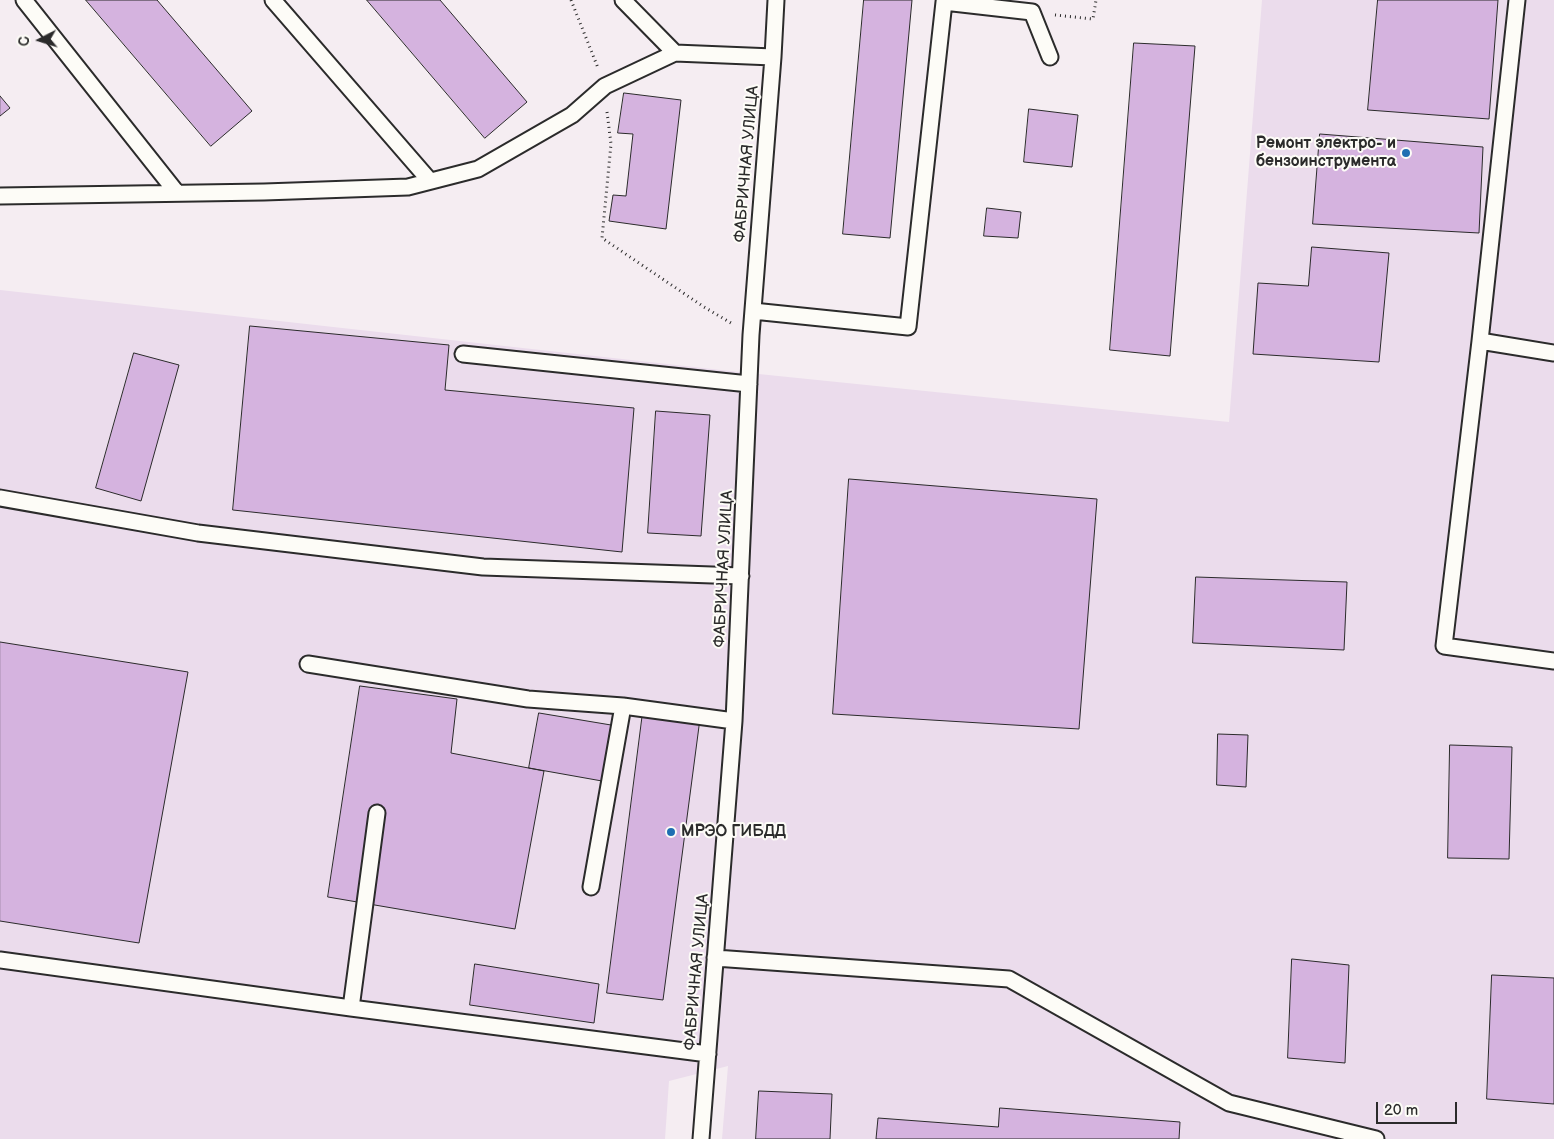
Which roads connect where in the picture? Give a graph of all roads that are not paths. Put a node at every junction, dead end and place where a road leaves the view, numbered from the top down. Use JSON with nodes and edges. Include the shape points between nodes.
{"nodes":[{"id":1,"x":24,"y":0,"type":"edge"},
{"id":2,"x":273,"y":0,"type":"edge"},
{"id":3,"x":623,"y":0,"type":"edge"},
{"id":4,"x":776,"y":0,"type":"edge"},
{"id":5,"x":1518,"y":0,"type":"edge"},
{"id":6,"x":675,"y":53,"type":"junction"},
{"id":7,"x":1050,"y":56,"type":"dead end"},
{"id":8,"x":773,"y":57,"type":"junction"},
{"id":9,"x":430,"y":181,"type":"junction"},
{"id":10,"x":176,"y":193,"type":"junction"},
{"id":11,"x":0,"y":196,"type":"edge"},
{"id":12,"x":753,"y":311,"type":"junction"},
{"id":13,"x":1480,"y":341,"type":"junction"},
{"id":14,"x":1554,"y":353,"type":"edge"},
{"id":15,"x":463,"y":354,"type":"dead end"},
{"id":16,"x":749,"y":384,"type":"junction"},
{"id":17,"x":0,"y":498,"type":"edge"},
{"id":18,"x":741,"y":576,"type":"junction"},
{"id":19,"x":1554,"y":661,"type":"edge"},
{"id":20,"x":308,"y":664,"type":"dead end"},
{"id":21,"x":623,"y":706,"type":"junction"},
{"id":22,"x":734,"y":721,"type":"junction"},
{"id":23,"x":377,"y":813,"type":"dead end"},
{"id":24,"x":591,"y":887,"type":"dead end"},
{"id":25,"x":715,"y":958,"type":"junction"},
{"id":26,"x":0,"y":960,"type":"edge"},
{"id":27,"x":350,"y":1008,"type":"junction"},
{"id":28,"x":708,"y":1054,"type":"junction"},
{"id":29,"x":701,"y":1139,"type":"edge"},
{"id":30,"x":1376,"y":1139,"type":"edge"}],
"edges":[{"from":1,"to":10,"type":"lane"},
{"from":2,"to":9,"type":"lane"},
{"from":3,"to":6,"type":"lane"},
{"from":4,"to":8,"type":"lane","name":"ФАБРИЧНАЯ УЛИЦА"},
{"from":5,"to":13,"type":"lane"},
{"from":6,"to":8,"type":"lane"},
{"from":6,"to":9,"type":"lane","via":[[605,86],[572,115],[478,169]]},
{"from":7,"to":12,"type":"lane","via":[[1032,12],[944,2],[908,327]]},
{"from":8,"to":12,"type":"lane","name":"ФАБРИЧНАЯ УЛИЦА"},
{"from":9,"to":10,"type":"lane","via":[[408,187]]},
{"from":10,"to":11,"type":"lane"},
{"from":12,"to":16,"type":"lane","name":"ФАБРИЧНАЯ УЛИЦА"},
{"from":13,"to":14,"type":"lane"},
{"from":13,"to":19,"type":"lane","via":[[1444,646]]},
{"from":15,"to":16,"type":"lane"},
{"from":16,"to":18,"type":"lane","name":"ФАБРИЧНАЯ УЛИЦА"},
{"from":17,"to":18,"type":"lane","via":[[198,533],[483,567]]},
{"from":18,"to":22,"type":"lane","name":"ФАБРИЧНАЯ УЛИЦА"},
{"from":20,"to":21,"type":"lane","via":[[528,699]]},
{"from":21,"to":22,"type":"lane"},
{"from":21,"to":24,"type":"lane"},
{"from":22,"to":25,"type":"lane","name":"ФАБРИЧНАЯ УЛИЦА"},
{"from":23,"to":27,"type":"lane"},
{"from":25,"to":28,"type":"lane","name":"ФАБРИЧНАЯ УЛИЦА"},
{"from":25,"to":30,"type":"lane","via":[[1008,979],[1229,1104]]},
{"from":26,"to":27,"type":"lane"},
{"from":27,"to":28,"type":"lane"},
{"from":28,"to":29,"type":"lane","name":"ФАБРИЧНАЯ УЛИЦА"}]}
